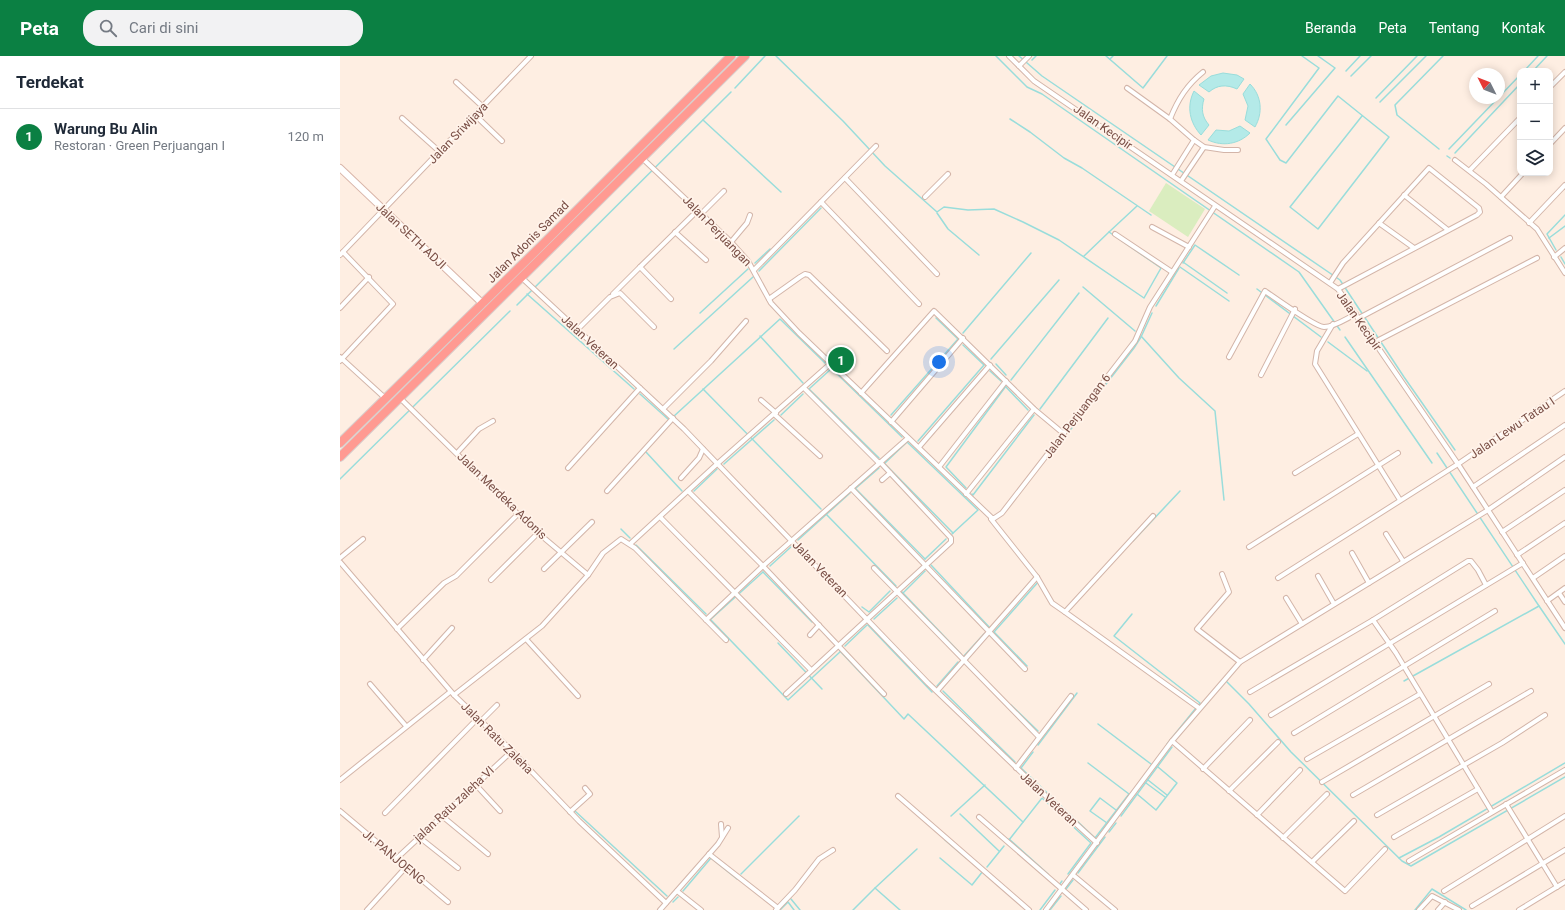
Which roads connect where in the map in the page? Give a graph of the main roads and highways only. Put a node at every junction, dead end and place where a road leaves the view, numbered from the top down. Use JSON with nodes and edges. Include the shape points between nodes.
{"nodes":[{"id":1,"x":731,"y":56,"type":"edge"},
{"id":2,"x":745,"y":56,"type":"edge"},
{"id":3,"x":715,"y":72,"type":"junction"},
{"id":4,"x":722,"y":79,"type":"junction"},
{"id":5,"x":543,"y":250,"type":"junction"},
{"id":6,"x":424,"y":361,"type":"junction"},
{"id":7,"x":431,"y":368,"type":"junction"},
{"id":8,"x":340,"y":443,"type":"edge"},
{"id":9,"x":340,"y":457,"type":"edge"}],
"edges":[{"from":1,"to":3,"type":"highway","name":"Jalan Adonis Samad"},
{"from":2,"to":4,"type":"highway"},
{"from":3,"to":4,"type":"highway"},
{"from":3,"to":5,"type":"highway","name":"Jalan Adonis Samad"},
{"from":4,"to":5,"type":"highway"},
{"from":5,"to":6,"type":"highway","name":"Jalan Adonis Samad"},
{"from":5,"to":7,"type":"highway","via":[[522,278]]},
{"from":6,"to":7,"type":"highway"},
{"from":6,"to":8,"type":"highway","name":"Jalan Adonis Samad"},
{"from":7,"to":9,"type":"highway","via":[[404,401]]}]}
